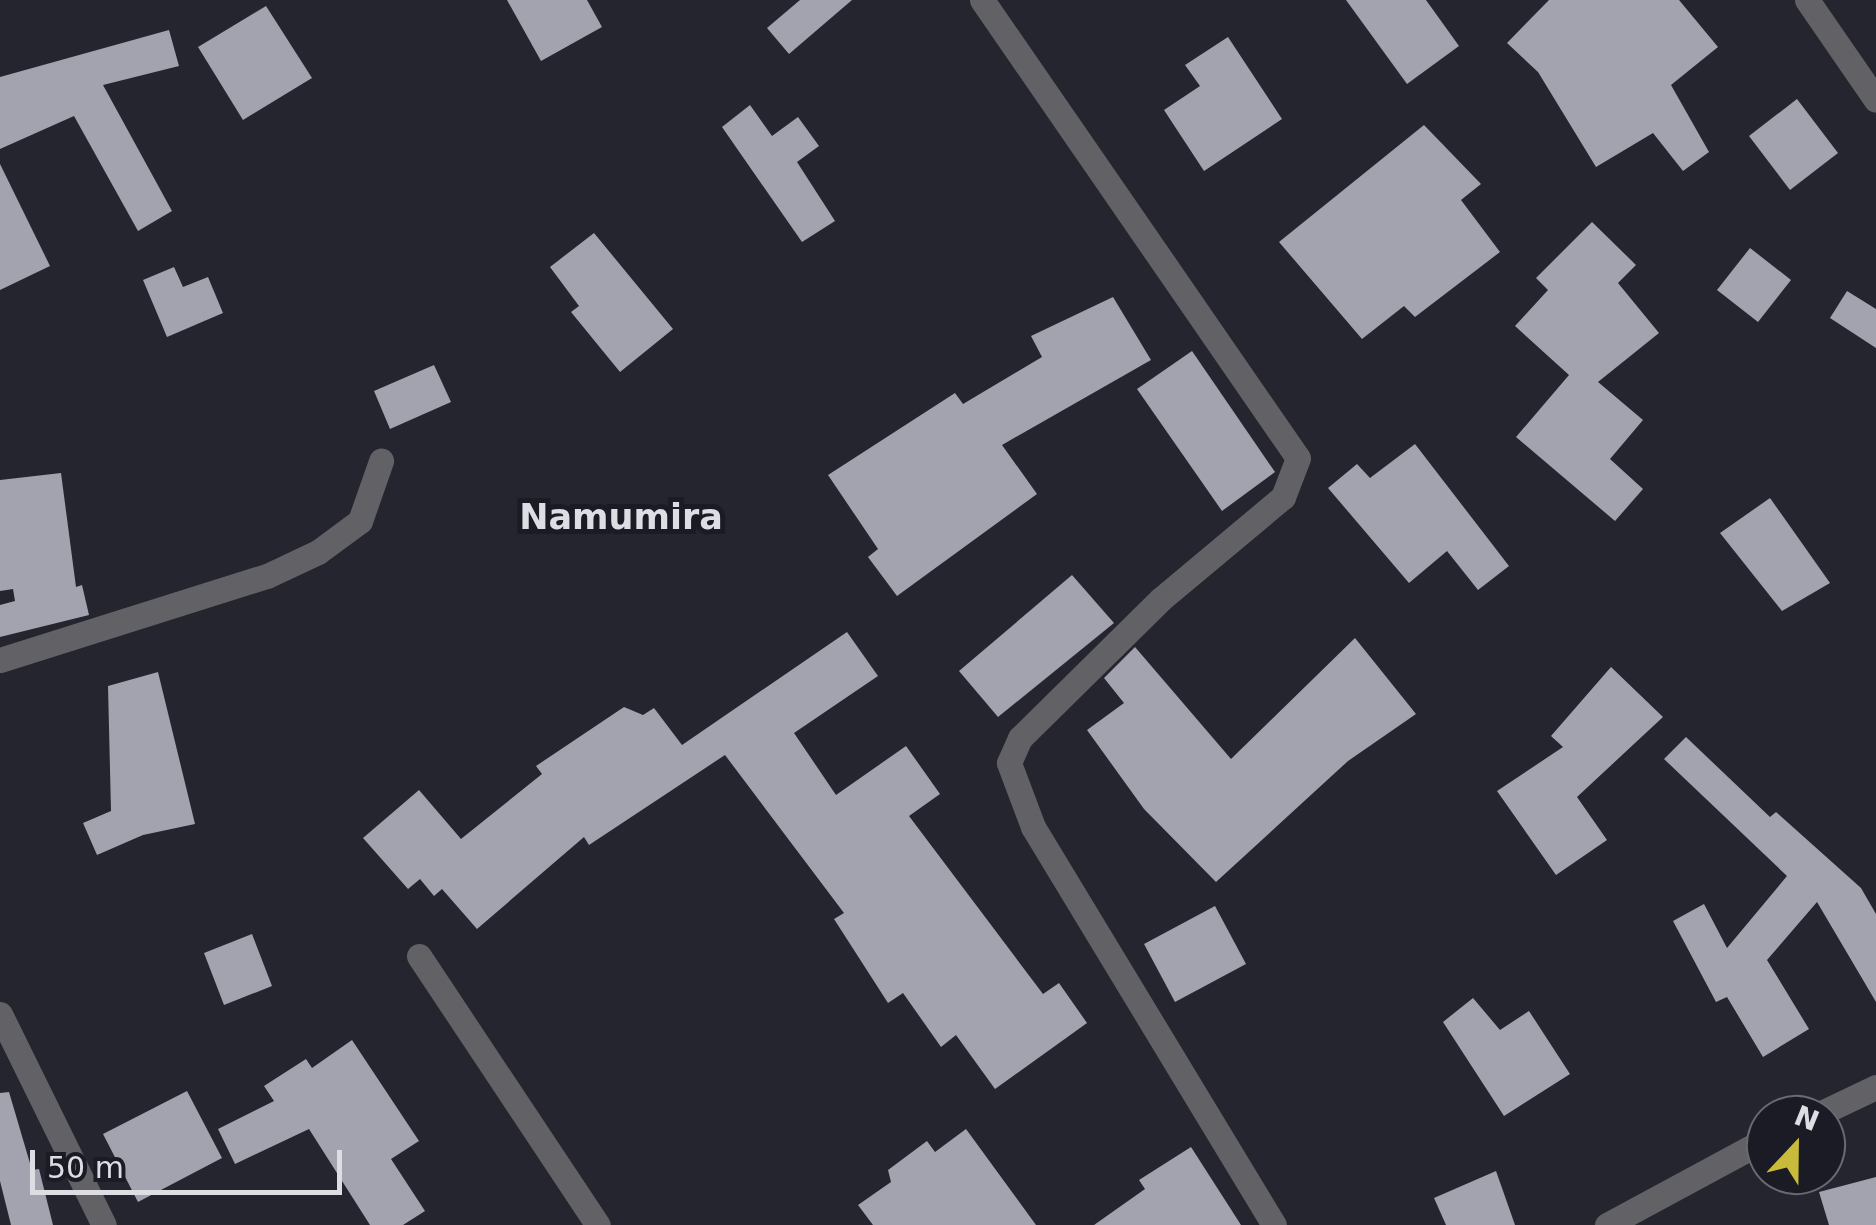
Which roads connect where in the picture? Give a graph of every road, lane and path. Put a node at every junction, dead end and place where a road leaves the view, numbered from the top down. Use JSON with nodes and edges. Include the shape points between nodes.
{"nodes":[{"id":1,"x":982,"y":0,"type":"edge"},
{"id":2,"x":1807,"y":0,"type":"edge"},
{"id":3,"x":1876,"y":100,"type":"edge"},
{"id":4,"x":380,"y":461,"type":"dead end"},
{"id":5,"x":0,"y":660,"type":"edge"},
{"id":6,"x":419,"y":956,"type":"dead end"},
{"id":7,"x":0,"y":1014,"type":"edge"},
{"id":8,"x":1876,"y":1087,"type":"edge"},
{"id":9,"x":1846,"y":1101,"type":"edge"},
{"id":10,"x":1746,"y":1151,"type":"edge"},
{"id":11,"x":104,"y":1225,"type":"edge"},
{"id":12,"x":598,"y":1225,"type":"edge"},
{"id":13,"x":1274,"y":1225,"type":"edge"},
{"id":14,"x":1607,"y":1225,"type":"edge"}],
"edges":[{"from":1,"to":13,"type":"street","via":[[1298,458],[1282,497],[1160,598],[1020,738],[1009,762],[1033,827]]},
{"from":2,"to":3,"type":"street"},
{"from":4,"to":5,"type":"street","via":[[360,521],[318,552],[267,576]]},
{"from":6,"to":12,"type":"street"},
{"from":7,"to":11,"type":"street"},
{"from":8,"to":9,"type":"street"},
{"from":10,"to":14,"type":"street"}]}
